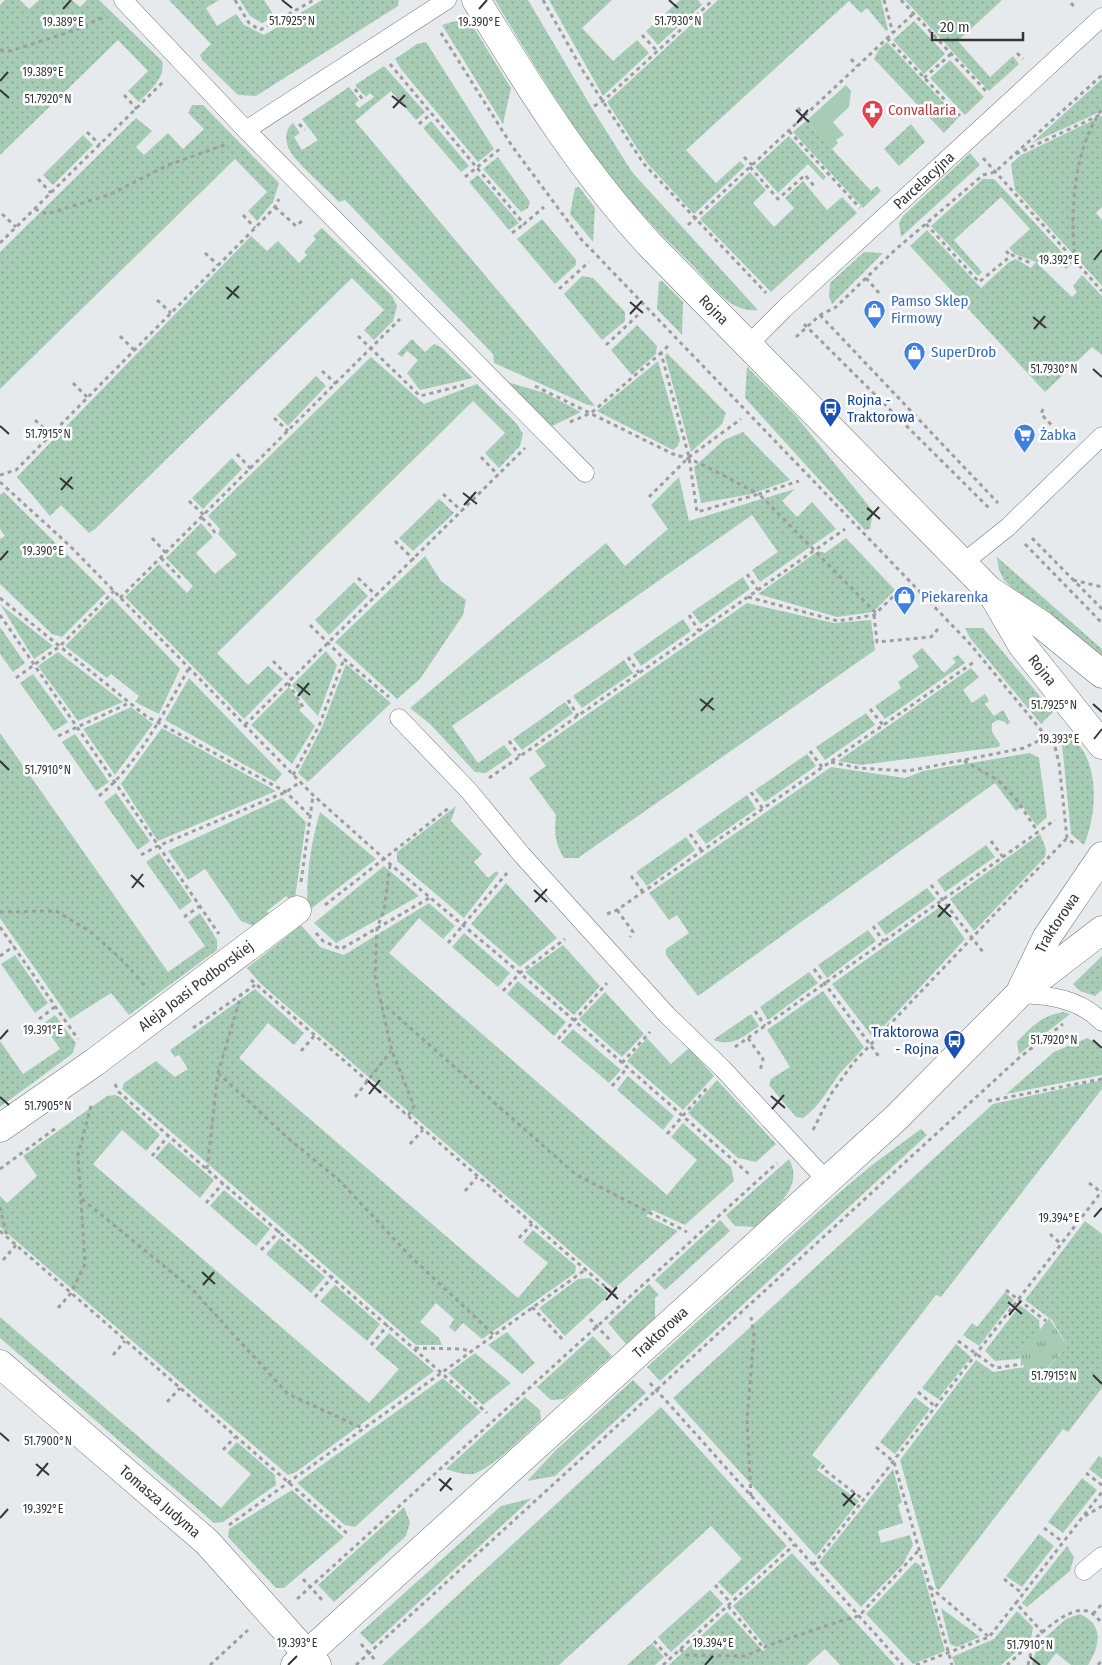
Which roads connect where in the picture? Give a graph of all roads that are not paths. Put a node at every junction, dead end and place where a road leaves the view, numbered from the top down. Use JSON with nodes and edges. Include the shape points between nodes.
{"nodes":[{"id":1,"x":123,"y":0,"type":"edge"},
{"id":2,"x":447,"y":0,"type":"edge"},
{"id":3,"x":476,"y":0,"type":"edge"},
{"id":4,"x":1102,"y":17,"type":"edge"},
{"id":5,"x":240,"y":136,"type":"junction"},
{"id":6,"x":748,"y":345,"type":"junction"},
{"id":7,"x":1102,"y":436,"type":"edge"},
{"id":8,"x":585,"y":473,"type":"dead end"},
{"id":9,"x":963,"y":563,"type":"junction"},
{"id":10,"x":989,"y":590,"type":"junction"},
{"id":11,"x":1102,"y":674,"type":"edge"},
{"id":12,"x":399,"y":718,"type":"dead end"},
{"id":13,"x":1102,"y":745,"type":"edge"},
{"id":14,"x":1102,"y":856,"type":"edge"},
{"id":15,"x":301,"y":915,"type":"road end"},
{"id":16,"x":1102,"y":930,"type":"edge"},
{"id":17,"x":1019,"y":994,"type":"junction"},
{"id":18,"x":1102,"y":1022,"type":"edge"},
{"id":19,"x":0,"y":1128,"type":"edge"},
{"id":20,"x":827,"y":1181,"type":"junction"},
{"id":21,"x":3,"y":1371,"type":"edge"},
{"id":22,"x":1102,"y":1556,"type":"edge"},
{"id":23,"x":1084,"y":1571,"type":"dead end"},
{"id":24,"x":306,"y":1661,"type":"edge"}],
"edges":[{"from":1,"to":5,"type":"lane","via":[[183,63]]},
{"from":2,"to":5,"type":"lane"},
{"from":3,"to":6,"type":"street","name":"Rojna","via":[[529,88],[602,190],[652,247]]},
{"from":4,"to":6,"type":"lane","name":"Parcelacyjna"},
{"from":5,"to":8,"type":"lane"},
{"from":6,"to":9,"type":"street","name":"Rojna"},
{"from":7,"to":9,"type":"lane","via":[[994,540]]},
{"from":9,"to":10,"type":"street","name":"Rojna"},
{"from":10,"to":11,"type":"street","name":"Rojna","via":[[1042,625]]},
{"from":10,"to":13,"type":"street","name":"Rojna","via":[[1022,644]]},
{"from":12,"to":20,"type":"lane","via":[[469,791],[522,855],[667,1015],[723,1069]]},
{"from":14,"to":17,"type":"street","name":"Traktorowa","via":[[1048,938]]},
{"from":15,"to":19,"type":"street","name":"Aleja Joasi Podborskiej","via":[[234,959]]},
{"from":16,"to":17,"type":"street","name":"Traktorowa"},
{"from":17,"to":18,"type":"lane","via":[[1058,999],[1086,1008]]},
{"from":17,"to":20,"type":"street","name":"Traktorowa","via":[[943,1072]]},
{"from":20,"to":24,"type":"street","name":"Traktorowa"},
{"from":21,"to":24,"type":"street","name":"Tomasza Judyma","via":[[207,1542],[273,1614]]},
{"from":22,"to":23,"type":"lane"}]}
